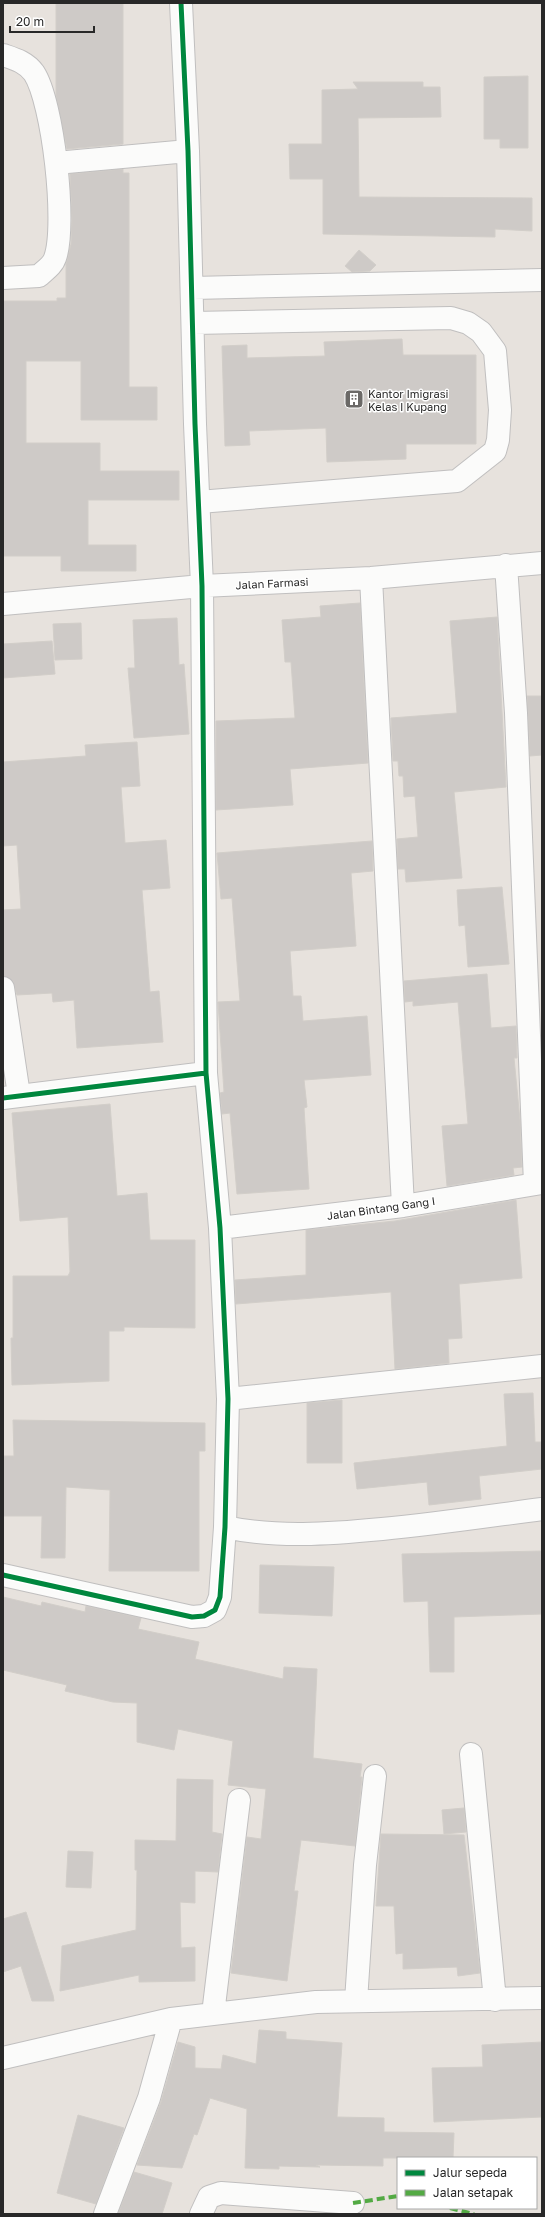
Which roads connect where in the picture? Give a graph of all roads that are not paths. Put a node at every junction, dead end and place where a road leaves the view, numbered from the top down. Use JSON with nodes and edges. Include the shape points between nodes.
{"nodes":[{"id":1,"x":181,"y":3,"type":"edge"},
{"id":2,"x":3,"y":55,"type":"edge"},
{"id":3,"x":188,"y":151,"type":"junction"},
{"id":4,"x":56,"y":162,"type":"junction"},
{"id":5,"x":3,"y":278,"type":"edge"},
{"id":6,"x":542,"y":280,"type":"edge"},
{"id":7,"x":193,"y":288,"type":"junction"},
{"id":8,"x":194,"y":322,"type":"junction"},
{"id":9,"x":199,"y":502,"type":"junction"},
{"id":10,"x":542,"y":563,"type":"edge"},
{"id":11,"x":506,"y":565,"type":"junction"},
{"id":12,"x":371,"y":578,"type":"junction"},
{"id":13,"x":202,"y":586,"type":"junction"},
{"id":14,"x":3,"y":604,"type":"edge"},
{"id":15,"x":3,"y":988,"type":"edge"},
{"id":16,"x":206,"y":1073,"type":"junction"},
{"id":17,"x":11,"y":1097,"type":"edge"},
{"id":18,"x":539,"y":1183,"type":"edge"},
{"id":19,"x":403,"y":1206,"type":"junction"},
{"id":20,"x":220,"y":1228,"type":"junction"},
{"id":21,"x":542,"y":1366,"type":"edge"},
{"id":22,"x":228,"y":1399,"type":"junction"},
{"id":23,"x":542,"y":1509,"type":"edge"},
{"id":24,"x":225,"y":1527,"type":"junction"},
{"id":25,"x":3,"y":1574,"type":"edge"},
{"id":26,"x":471,"y":1754,"type":"dead end"},
{"id":27,"x":375,"y":1776,"type":"dead end"},
{"id":28,"x":239,"y":1800,"type":"dead end"},
{"id":29,"x":542,"y":1998,"type":"edge"},
{"id":30,"x":494,"y":2000,"type":"junction"},
{"id":31,"x":356,"y":2001,"type":"junction"},
{"id":32,"x":213,"y":2014,"type":"junction"},
{"id":33,"x":171,"y":2019,"type":"junction"},
{"id":34,"x":3,"y":2058,"type":"edge"},
{"id":35,"x":353,"y":2203,"type":"dead end"},
{"id":36,"x":104,"y":2214,"type":"edge"},
{"id":37,"x":201,"y":2214,"type":"edge"}],
"edges":[{"from":1,"to":3,"type":"street"},
{"from":2,"to":4,"type":"street","via":[[21,60],[34,72],[46,105]]},
{"from":3,"to":4,"type":"street"},
{"from":3,"to":7,"type":"street"},
{"from":4,"to":5,"type":"street","via":[[60,233],[55,260],[39,276]]},
{"from":6,"to":7,"type":"street"},
{"from":7,"to":8,"type":"street"},
{"from":8,"to":9,"type":"street"},
{"from":8,"to":9,"type":"street","via":[[451,318],[468,323],[481,332],[495,351],[500,410],[498,440],[494,451],[456,481]]},
{"from":9,"to":13,"type":"street"},
{"from":10,"to":11,"type":"street","name":"Jalan Farmasi"},
{"from":11,"to":12,"type":"street","name":"Jalan Farmasi"},
{"from":11,"to":18,"type":"street","via":[[516,713]]},
{"from":12,"to":13,"type":"street","name":"Jalan Farmasi"},
{"from":12,"to":19,"type":"street"},
{"from":13,"to":14,"type":"street","name":"Jalan Farmasi"},
{"from":13,"to":16,"type":"street"},
{"from":15,"to":17,"type":"street"},
{"from":16,"to":17,"type":"street"},
{"from":16,"to":20,"type":"street"},
{"from":18,"to":19,"type":"street","name":"Jalan Bintang Gang I"},
{"from":19,"to":20,"type":"street","name":"Jalan Bintang Gang I"},
{"from":20,"to":22,"type":"street"},
{"from":21,"to":22,"type":"street"},
{"from":22,"to":24,"type":"street"},
{"from":23,"to":24,"type":"street","via":[[329,1534],[245,1531]]},
{"from":24,"to":25,"type":"street","via":[[220,1597],[215,1610],[204,1616],[192,1618]]},
{"from":26,"to":30,"type":"street"},
{"from":27,"to":31,"type":"street","via":[[365,1865]]},
{"from":28,"to":32,"type":"street"},
{"from":29,"to":30,"type":"street"},
{"from":30,"to":31,"type":"street"},
{"from":31,"to":32,"type":"street","via":[[316,2002]]},
{"from":32,"to":33,"type":"street"},
{"from":33,"to":34,"type":"street"},
{"from":33,"to":36,"type":"street","via":[[149,2098]]},
{"from":35,"to":37,"type":"street","via":[[222,2193],[209,2197]]}]}
